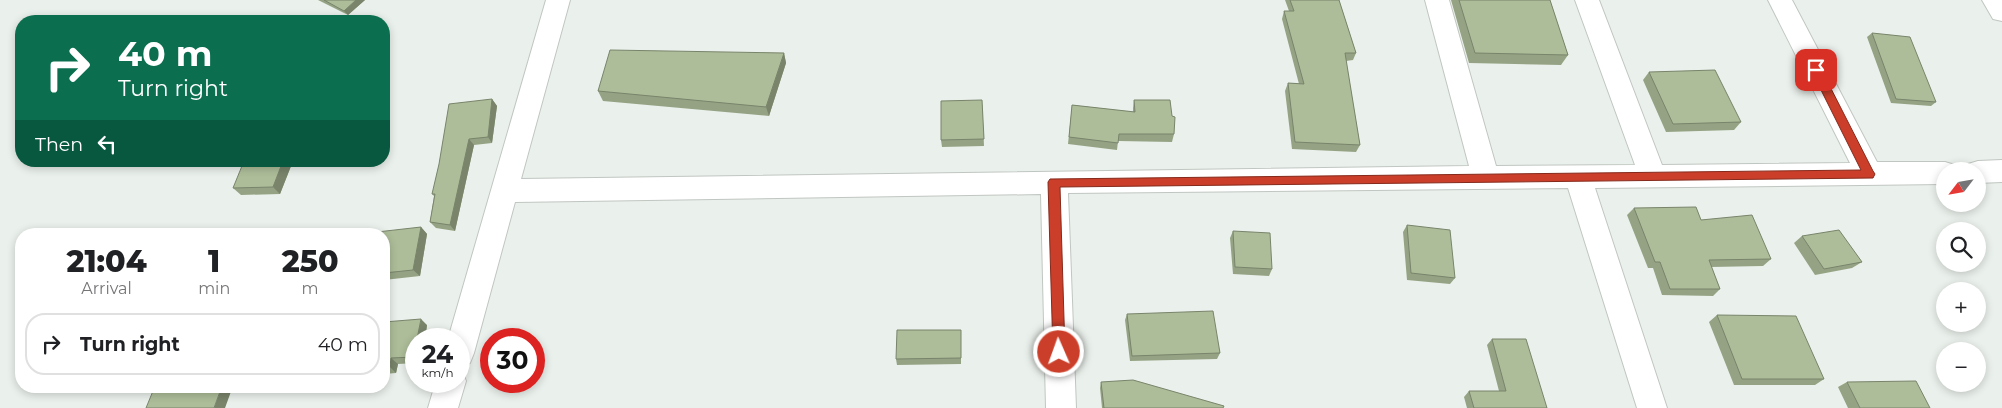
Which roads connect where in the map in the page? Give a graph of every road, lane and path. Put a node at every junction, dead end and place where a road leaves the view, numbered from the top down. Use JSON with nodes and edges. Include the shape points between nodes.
{"nodes":[{"id":1,"x":558,"y":0,"type":"edge"},
{"id":2,"x":1437,"y":0,"type":"edge"},
{"id":3,"x":1588,"y":0,"type":"edge"},
{"id":4,"x":1780,"y":0,"type":"edge"},
{"id":5,"x":1994,"y":0,"type":"edge"},
{"id":6,"x":2002,"y":12,"type":"edge"},
{"id":7,"x":1986,"y":172,"type":"edge"},
{"id":8,"x":2002,"y":172,"type":"edge"},
{"id":9,"x":1936,"y":173,"type":"edge"},
{"id":10,"x":1869,"y":174,"type":"junction"},
{"id":11,"x":1653,"y":176,"type":"junction"},
{"id":12,"x":1578,"y":177,"type":"junction"},
{"id":13,"x":1486,"y":178,"type":"junction"},
{"id":14,"x":1054,"y":182,"type":"junction"},
{"id":15,"x":504,"y":191,"type":"junction"},
{"id":16,"x":466,"y":328,"type":"edge"},
{"id":17,"x":447,"y":393,"type":"edge"},
{"id":18,"x":443,"y":408,"type":"edge"},
{"id":19,"x":1061,"y":408,"type":"edge"},
{"id":20,"x":1652,"y":408,"type":"edge"}],
"edges":[{"from":1,"to":15,"type":"street"},
{"from":2,"to":13,"type":"street"},
{"from":3,"to":11,"type":"street"},
{"from":4,"to":10,"type":"street"},
{"from":5,"to":6,"type":"street"},
{"from":7,"to":8,"type":"street"},
{"from":9,"to":10,"type":"street"},
{"from":10,"to":11,"type":"street"},
{"from":11,"to":12,"type":"street"},
{"from":12,"to":13,"type":"street"},
{"from":12,"to":20,"type":"street"},
{"from":13,"to":14,"type":"street"},
{"from":14,"to":15,"type":"street"},
{"from":14,"to":19,"type":"street"},
{"from":15,"to":16,"type":"street"},
{"from":17,"to":18,"type":"street"}]}
